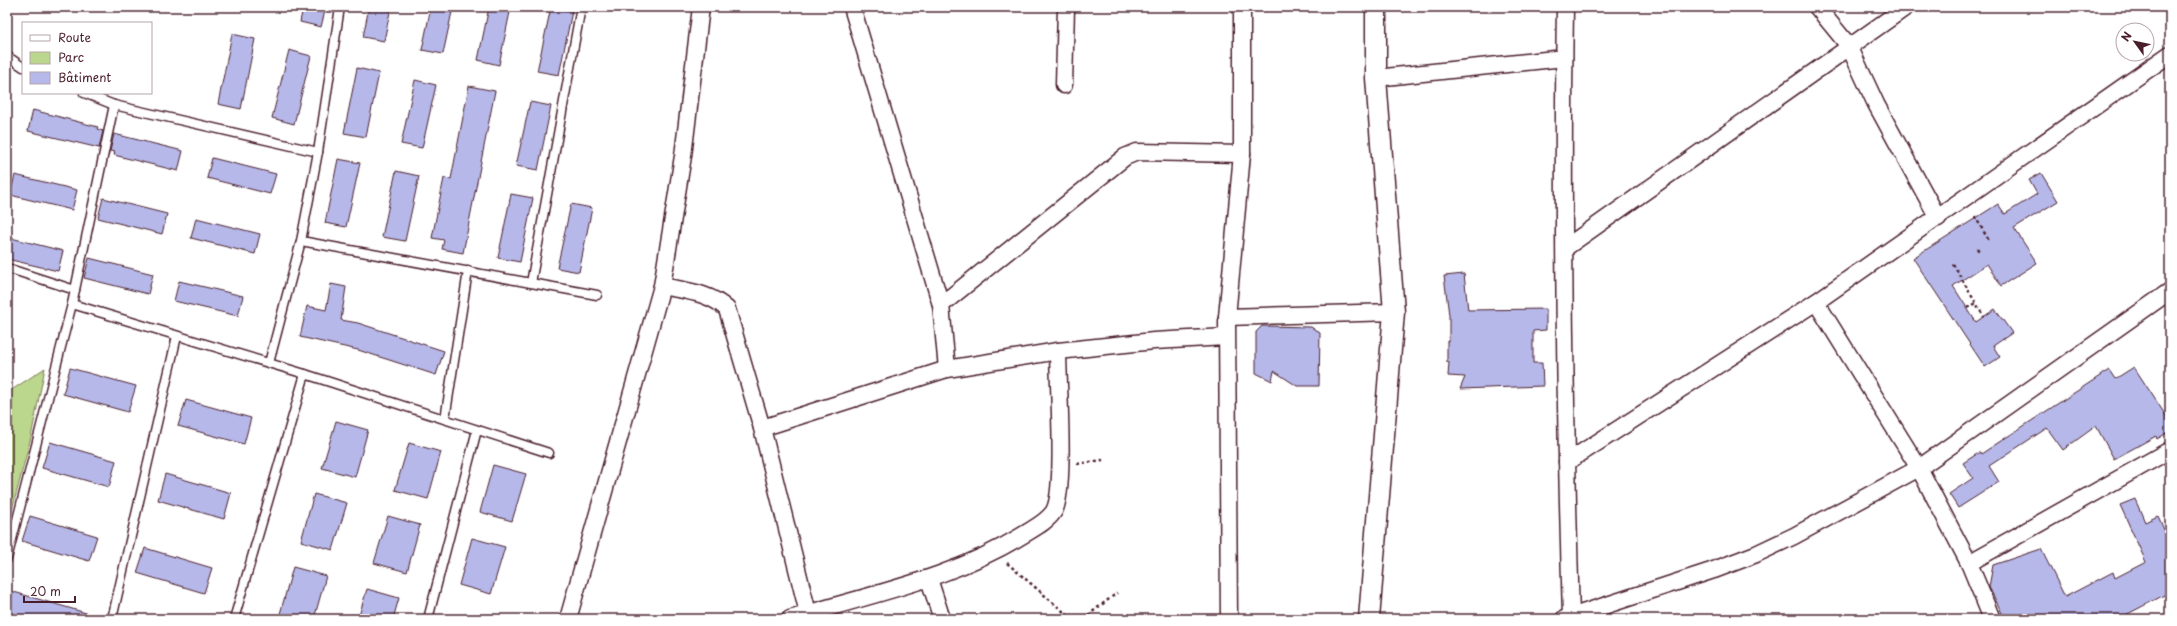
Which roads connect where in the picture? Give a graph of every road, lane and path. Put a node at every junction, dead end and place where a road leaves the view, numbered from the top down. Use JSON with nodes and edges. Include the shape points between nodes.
{"nodes":[{"id":1,"x":340,"y":7,"type":"edge"},
{"id":2,"x":581,"y":7,"type":"edge"},
{"id":3,"x":701,"y":7,"type":"edge"},
{"id":4,"x":852,"y":7,"type":"edge"},
{"id":5,"x":1066,"y":7,"type":"edge"},
{"id":6,"x":1242,"y":7,"type":"edge"},
{"id":7,"x":1376,"y":7,"type":"edge"},
{"id":8,"x":1565,"y":7,"type":"edge"},
{"id":9,"x":1817,"y":7,"type":"edge"},
{"id":10,"x":1906,"y":7,"type":"edge"},
{"id":11,"x":1849,"y":46,"type":"junction"},
{"id":12,"x":2170,"y":54,"type":"edge"},
{"id":13,"x":7,"y":56,"type":"edge"},
{"id":14,"x":1564,"y":58,"type":"junction"},
{"id":15,"x":22,"y":66,"type":"edge"},
{"id":16,"x":1376,"y":78,"type":"junction"},
{"id":17,"x":1064,"y":85,"type":"dead end"},
{"id":18,"x":86,"y":94,"type":"edge"},
{"id":19,"x":114,"y":105,"type":"junction"},
{"id":20,"x":318,"y":152,"type":"junction"},
{"id":21,"x":1242,"y":154,"type":"junction"},
{"id":22,"x":1975,"y":216,"type":"dead end"},
{"id":23,"x":1938,"y":218,"type":"junction"},
{"id":24,"x":301,"y":241,"type":"junction"},
{"id":25,"x":1989,"y":241,"type":"dead end"},
{"id":26,"x":1565,"y":248,"type":"junction"},
{"id":27,"x":1977,"y":248,"type":"dead end"},
{"id":28,"x":1980,"y":253,"type":"dead end"},
{"id":29,"x":1953,"y":264,"type":"dead end"},
{"id":30,"x":7,"y":268,"type":"edge"},
{"id":31,"x":468,"y":271,"type":"junction"},
{"id":32,"x":531,"y":283,"type":"junction"},
{"id":33,"x":662,"y":286,"type":"junction"},
{"id":34,"x":75,"y":290,"type":"junction"},
{"id":35,"x":2170,"y":291,"type":"edge"},
{"id":36,"x":597,"y":295,"type":"dead end"},
{"id":37,"x":1816,"y":302,"type":"junction"},
{"id":38,"x":1976,"y":303,"type":"junction"},
{"id":39,"x":72,"y":304,"type":"junction"},
{"id":40,"x":941,"y":305,"type":"junction"},
{"id":41,"x":1968,"y":308,"type":"dead end"},
{"id":42,"x":1394,"y":312,"type":"junction"},
{"id":43,"x":1227,"y":317,"type":"junction"},
{"id":44,"x":1984,"y":317,"type":"dead end"},
{"id":45,"x":177,"y":336,"type":"junction"},
{"id":46,"x":1226,"y":337,"type":"junction"},
{"id":47,"x":1058,"y":351,"type":"junction"},
{"id":48,"x":269,"y":363,"type":"junction"},
{"id":49,"x":947,"y":369,"type":"junction"},
{"id":50,"x":306,"y":374,"type":"junction"},
{"id":51,"x":445,"y":419,"type":"junction"},
{"id":52,"x":762,"y":428,"type":"junction"},
{"id":53,"x":477,"y":430,"type":"junction"},
{"id":54,"x":2170,"y":450,"type":"edge"},
{"id":55,"x":549,"y":453,"type":"dead end"},
{"id":56,"x":1103,"y":460,"type":"dead end"},
{"id":57,"x":1060,"y":462,"type":"junction"},
{"id":58,"x":1567,"y":462,"type":"junction"},
{"id":59,"x":1919,"y":468,"type":"junction"},
{"id":60,"x":995,"y":552,"type":"junction"},
{"id":61,"x":7,"y":559,"type":"edge"},
{"id":62,"x":1969,"y":563,"type":"junction"},
{"id":63,"x":930,"y":579,"type":"junction"},
{"id":64,"x":1117,"y":593,"type":"dead end"},
{"id":65,"x":808,"y":613,"type":"junction"},
{"id":66,"x":1567,"y":618,"type":"edge"},
{"id":67,"x":112,"y":619,"type":"edge"},
{"id":68,"x":234,"y":619,"type":"edge"},
{"id":69,"x":428,"y":619,"type":"edge"},
{"id":70,"x":568,"y":619,"type":"edge"},
{"id":71,"x":790,"y":619,"type":"edge"},
{"id":72,"x":942,"y":619,"type":"edge"},
{"id":73,"x":1072,"y":619,"type":"edge"},
{"id":74,"x":1083,"y":619,"type":"edge"},
{"id":75,"x":1228,"y":619,"type":"edge"},
{"id":76,"x":1369,"y":619,"type":"edge"},
{"id":77,"x":1992,"y":619,"type":"edge"}],
"edges":[{"from":1,"to":20,"type":"lane"},
{"from":2,"to":32,"type":"lane"},
{"from":3,"to":33,"type":"street","via":[[683,156]]},
{"from":4,"to":40,"type":"street"},
{"from":5,"to":17,"type":"street"},
{"from":6,"to":21,"type":"street"},
{"from":7,"to":16,"type":"street"},
{"from":8,"to":14,"type":"street"},
{"from":9,"to":11,"type":"street"},
{"from":10,"to":11,"type":"street"},
{"from":11,"to":23,"type":"street","via":[[1876,104]]},
{"from":11,"to":26,"type":"street"},
{"from":12,"to":23,"type":"street"},
{"from":13,"to":15,"type":"lane"},
{"from":14,"to":16,"type":"street"},
{"from":14,"to":26,"type":"street"},
{"from":16,"to":42,"type":"street"},
{"from":18,"to":19,"type":"lane"},
{"from":19,"to":20,"type":"lane"},
{"from":19,"to":34,"type":"lane"},
{"from":20,"to":24,"type":"lane"},
{"from":21,"to":40,"type":"street","via":[[1131,153]]},
{"from":21,"to":43,"type":"street"},
{"from":22,"to":25,"type":"path"},
{"from":23,"to":37,"type":"street"},
{"from":24,"to":31,"type":"lane"},
{"from":24,"to":48,"type":"lane"},
{"from":26,"to":58,"type":"street"},
{"from":27,"to":28,"type":"path"},
{"from":29,"to":38,"type":"path"},
{"from":30,"to":34,"type":"lane"},
{"from":31,"to":32,"type":"lane"},
{"from":31,"to":51,"type":"lane"},
{"from":32,"to":36,"type":"lane"},
{"from":33,"to":52,"type":"street","via":[[705,295],[718,300],[727,309]]},
{"from":33,"to":70,"type":"street"},
{"from":34,"to":39,"type":"lane"},
{"from":35,"to":59,"type":"street"},
{"from":37,"to":58,"type":"street"},
{"from":37,"to":59,"type":"street"},
{"from":38,"to":41,"type":"path"},
{"from":38,"to":44,"type":"path"},
{"from":39,"to":45,"type":"lane"},
{"from":39,"to":61,"type":"lane"},
{"from":40,"to":49,"type":"street"},
{"from":42,"to":43,"type":"street"},
{"from":42,"to":76,"type":"street"},
{"from":43,"to":46,"type":"street"},
{"from":45,"to":48,"type":"lane"},
{"from":45,"to":67,"type":"lane"},
{"from":46,"to":47,"type":"street"},
{"from":46,"to":75,"type":"street"},
{"from":47,"to":49,"type":"street"},
{"from":47,"to":57,"type":"street"},
{"from":48,"to":50,"type":"lane"},
{"from":49,"to":52,"type":"street"},
{"from":50,"to":51,"type":"lane"},
{"from":50,"to":68,"type":"lane"},
{"from":51,"to":53,"type":"lane"},
{"from":52,"to":65,"type":"street"},
{"from":53,"to":55,"type":"lane"},
{"from":53,"to":69,"type":"lane"},
{"from":54,"to":62,"type":"street"},
{"from":56,"to":57,"type":"path","via":[[1081,464]]},
{"from":57,"to":60,"type":"street","via":[[1058,498],[1054,511],[1044,522]]},
{"from":58,"to":66,"type":"street"},
{"from":59,"to":62,"type":"street"},
{"from":59,"to":66,"type":"street","via":[[1756,554]]},
{"from":60,"to":63,"type":"street"},
{"from":60,"to":73,"type":"path"},
{"from":62,"to":77,"type":"street"},
{"from":63,"to":65,"type":"street"},
{"from":63,"to":72,"type":"street"},
{"from":64,"to":74,"type":"path"},
{"from":65,"to":71,"type":"street"}]}
